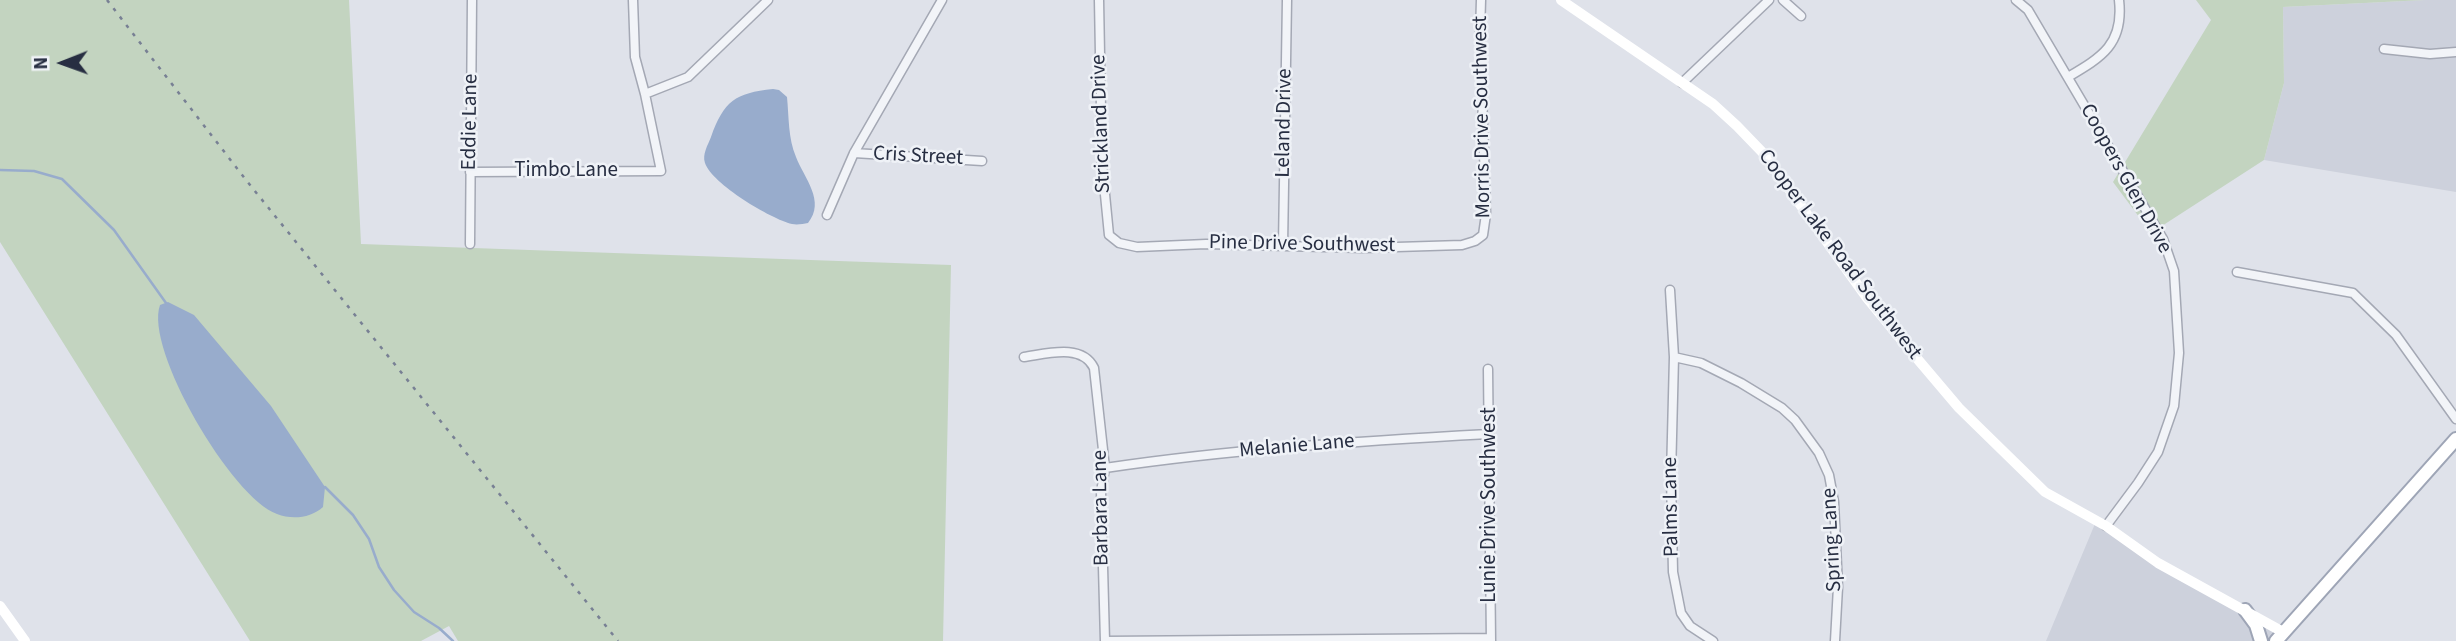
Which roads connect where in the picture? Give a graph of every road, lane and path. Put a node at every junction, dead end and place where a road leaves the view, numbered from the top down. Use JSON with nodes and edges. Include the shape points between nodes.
{"nodes":[{"id":1,"x":472,"y":0,"type":"edge"},
{"id":2,"x":633,"y":0,"type":"edge"},
{"id":3,"x":768,"y":0,"type":"edge"},
{"id":4,"x":942,"y":0,"type":"edge"},
{"id":5,"x":1099,"y":0,"type":"edge"},
{"id":6,"x":1287,"y":0,"type":"edge"},
{"id":7,"x":1481,"y":0,"type":"edge"},
{"id":8,"x":1769,"y":0,"type":"edge"},
{"id":9,"x":1783,"y":0,"type":"edge"},
{"id":10,"x":2016,"y":0,"type":"edge"},
{"id":11,"x":2119,"y":0,"type":"edge"},
{"id":12,"x":1566,"y":1,"type":"edge"},
{"id":13,"x":1801,"y":16,"type":"dead end"},
{"id":14,"x":2384,"y":49,"type":"dead end"},
{"id":15,"x":2456,"y":52,"type":"edge"},
{"id":16,"x":2068,"y":77,"type":"junction"},
{"id":17,"x":1682,"y":83,"type":"junction"},
{"id":18,"x":645,"y":94,"type":"junction"},
{"id":19,"x":853,"y":153,"type":"junction"},
{"id":20,"x":982,"y":161,"type":"dead end"},
{"id":21,"x":470,"y":172,"type":"junction"},
{"id":22,"x":827,"y":215,"type":"dead end"},
{"id":23,"x":1483,"y":234,"type":"joint"},
{"id":24,"x":1119,"y":243,"type":"joint"},
{"id":25,"x":470,"y":244,"type":"dead end"},
{"id":26,"x":1283,"y":246,"type":"junction"},
{"id":27,"x":2237,"y":272,"type":"dead end"},
{"id":28,"x":1670,"y":290,"type":"dead end"},
{"id":29,"x":1674,"y":356,"type":"junction"},
{"id":30,"x":1024,"y":357,"type":"dead end"},
{"id":31,"x":1488,"y":369,"type":"dead end"},
{"id":32,"x":2456,"y":419,"type":"edge"},
{"id":33,"x":1489,"y":434,"type":"junction"},
{"id":34,"x":2456,"y":439,"type":"edge"},
{"id":35,"x":1105,"y":468,"type":"junction"},
{"id":36,"x":2106,"y":526,"type":"junction"},
{"id":37,"x":0,"y":607,"type":"edge"},
{"id":38,"x":2245,"y":610,"type":"junction"},
{"id":39,"x":2279,"y":637,"type":"edge"},
{"id":40,"x":1491,"y":639,"type":"edge"},
{"id":41,"x":25,"y":641,"type":"edge"},
{"id":42,"x":1105,"y":641,"type":"edge"},
{"id":43,"x":1713,"y":641,"type":"edge"},
{"id":44,"x":1835,"y":641,"type":"edge"},
{"id":45,"x":2260,"y":641,"type":"edge"}],
"edges":[{"from":1,"to":21,"type":"street","name":"Eddie Lane"},
{"from":2,"to":18,"type":"street","via":[[635,57]]},
{"from":3,"to":18,"type":"street","via":[[688,77]]},
{"from":4,"to":19,"type":"street"},
{"from":5,"to":24,"type":"street","name":"Strickland Drive","via":[[1104,201],[1110,235]]},
{"from":6,"to":26,"type":"street","name":"Leland Drive"},
{"from":7,"to":23,"type":"street","name":"Morris Drive Southwest"},
{"from":8,"to":17,"type":"street"},
{"from":9,"to":13,"type":"street"},
{"from":10,"to":16,"type":"street","name":"Coopers Glen Drive","via":[[2028,10]]},
{"from":11,"to":16,"type":"street","via":[[2118,33],[2109,47]]},
{"from":12,"to":17,"type":"street","name":"Cooper Lake Road Southwest"},
{"from":14,"to":15,"type":"street"},
{"from":16,"to":36,"type":"street","name":"Coopers Glen Drive","via":[[2163,239],[2174,271],[2179,353],[2174,406],[2158,452]]},
{"from":17,"to":36,"type":"street","name":"Cooper Lake Road Southwest","via":[[1713,104],[1765,155],[1867,298],[1959,408],[2045,492]]},
{"from":18,"to":21,"type":"street","name":"Timbo Lane","via":[[661,171]]},
{"from":19,"to":20,"type":"street","name":"Cris Street"},
{"from":19,"to":22,"type":"street"},
{"from":21,"to":25,"type":"street","name":"Eddie Lane"},
{"from":23,"to":26,"type":"street","name":"Pine Drive Southwest","via":[[1462,246]]},
{"from":24,"to":26,"type":"street","name":"Pine Drive Southwest","via":[[1137,247]]},
{"from":27,"to":32,"type":"street","via":[[2353,293],[2396,335]]},
{"from":28,"to":29,"type":"street","name":"Palms Lane"},
{"from":29,"to":43,"type":"street","name":"Palms Lane","via":[[1671,477],[1675,592],[1690,626]]},
{"from":29,"to":44,"type":"street","name":"Spring Lane","via":[[1701,363],[1782,408],[1819,453],[1834,502]]},
{"from":30,"to":35,"type":"street","name":"Barbara Lane","via":[[1069,352],[1090,359],[1097,383]]},
{"from":31,"to":33,"type":"street","name":"Lunie Drive Southwest"},
{"from":33,"to":35,"type":"street","name":"Melanie Lane","via":[[1294,446]]},
{"from":33,"to":40,"type":"street","name":"Lunie Drive Southwest"},
{"from":34,"to":39,"type":"main road"},
{"from":35,"to":42,"type":"street","name":"Barbara Lane","via":[[1101,492]]},
{"from":36,"to":38,"type":"street","name":"Cooper Lake Road Southwest","via":[[2158,564]]},
{"from":37,"to":41,"type":"street"},
{"from":38,"to":39,"type":"street","name":"Cooper Lake Road Southwest"},
{"from":38,"to":45,"type":"main road"},
{"from":40,"to":42,"type":"street"}]}
